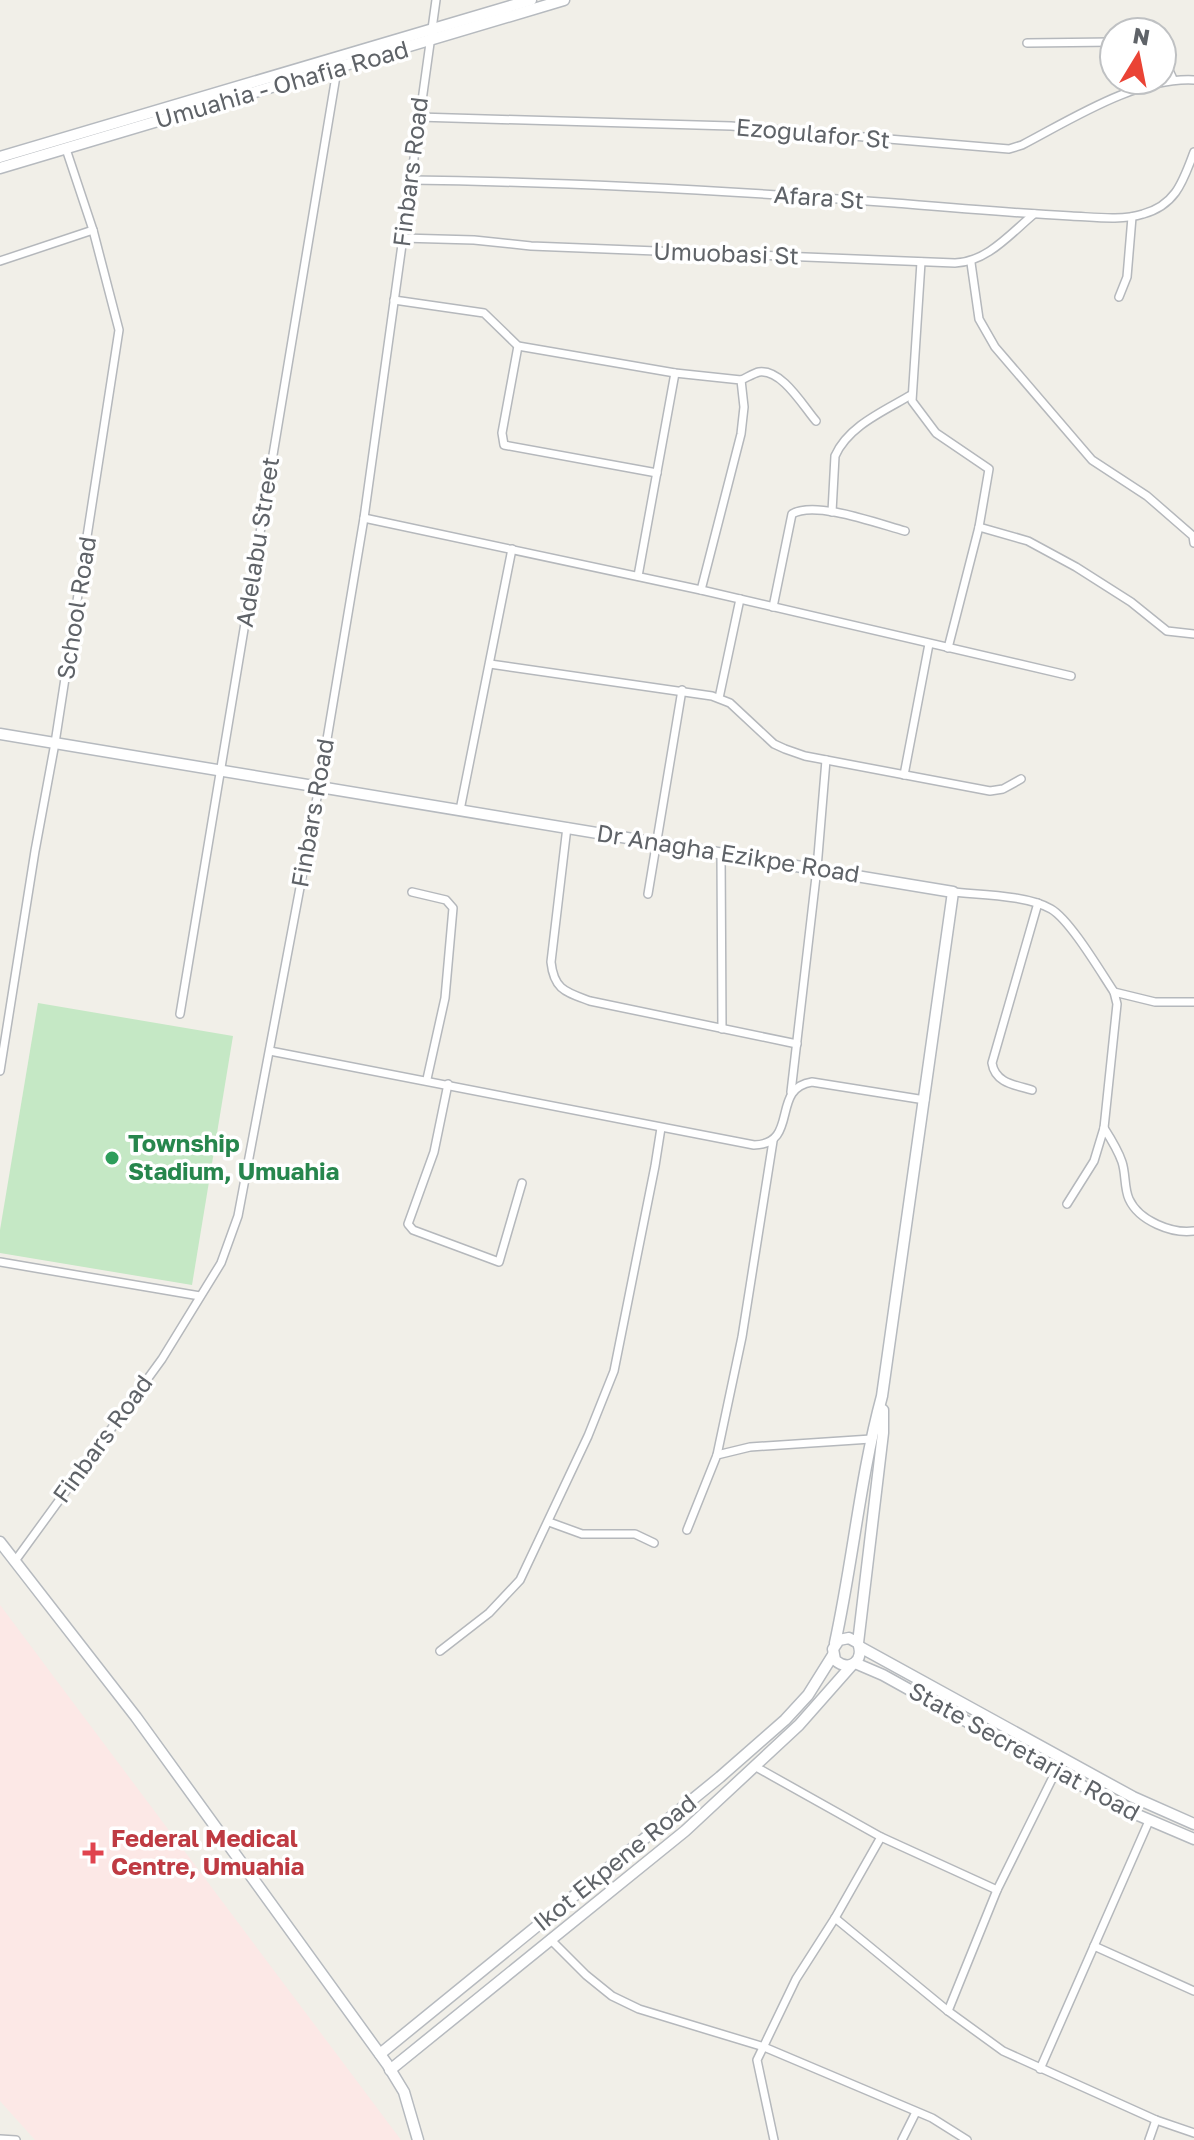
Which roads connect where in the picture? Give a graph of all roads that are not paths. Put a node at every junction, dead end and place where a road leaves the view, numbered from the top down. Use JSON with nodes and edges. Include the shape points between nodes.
{"nodes":[{"id":1,"x":436,"y":0,"type":"edge"},
{"id":2,"x":531,"y":0,"type":"edge"},
{"id":3,"x":564,"y":0,"type":"edge"},
{"id":4,"x":430,"y":36,"type":"junction"},
{"id":5,"x":1098,"y":42,"type":"edge"},
{"id":6,"x":1027,"y":43,"type":"dead end"},
{"id":7,"x":337,"y":70,"type":"junction"},
{"id":8,"x":1122,"y":96,"type":"edge"},
{"id":9,"x":418,"y":117,"type":"junction"},
{"id":10,"x":66,"y":149,"type":"junction"},
{"id":11,"x":1194,"y":152,"type":"edge"},
{"id":12,"x":0,"y":157,"type":"edge"},
{"id":13,"x":0,"y":168,"type":"edge"},
{"id":14,"x":410,"y":180,"type":"junction"},
{"id":15,"x":1034,"y":214,"type":"junction"},
{"id":16,"x":1132,"y":217,"type":"junction"},
{"id":17,"x":93,"y":230,"type":"junction"},
{"id":18,"x":402,"y":238,"type":"junction"},
{"id":19,"x":0,"y":261,"type":"edge"},
{"id":20,"x":921,"y":262,"type":"junction"},
{"id":21,"x":971,"y":263,"type":"junction"},
{"id":22,"x":1119,"y":297,"type":"dead end"},
{"id":23,"x":394,"y":300,"type":"junction"},
{"id":24,"x":518,"y":346,"type":"junction"},
{"id":25,"x":675,"y":373,"type":"junction"},
{"id":26,"x":741,"y":380,"type":"junction"},
{"id":27,"x":911,"y":395,"type":"junction"},
{"id":28,"x":816,"y":421,"type":"dead end"},
{"id":29,"x":657,"y":473,"type":"junction"},
{"id":30,"x":832,"y":512,"type":"junction"},
{"id":31,"x":364,"y":518,"type":"junction"},
{"id":32,"x":979,"y":527,"type":"junction"},
{"id":33,"x":905,"y":531,"type":"dead end"},
{"id":34,"x":1194,"y":543,"type":"edge"},
{"id":35,"x":512,"y":549,"type":"junction"},
{"id":36,"x":638,"y":576,"type":"junction"},
{"id":37,"x":701,"y":590,"type":"junction"},
{"id":38,"x":740,"y":599,"type":"junction"},
{"id":39,"x":773,"y":607,"type":"junction"},
{"id":40,"x":1194,"y":634,"type":"edge"},
{"id":41,"x":929,"y":644,"type":"junction"},
{"id":42,"x":948,"y":648,"type":"junction"},
{"id":43,"x":490,"y":664,"type":"junction"},
{"id":44,"x":1071,"y":676,"type":"dead end"},
{"id":45,"x":682,"y":690,"type":"junction"},
{"id":46,"x":719,"y":698,"type":"junction"},
{"id":47,"x":0,"y":734,"type":"edge"},
{"id":48,"x":55,"y":743,"type":"junction"},
{"id":49,"x":826,"y":760,"type":"junction"},
{"id":50,"x":221,"y":769,"type":"junction"},
{"id":51,"x":904,"y":775,"type":"junction"},
{"id":52,"x":1021,"y":779,"type":"dead end"},
{"id":53,"x":319,"y":787,"type":"junction"},
{"id":54,"x":460,"y":810,"type":"junction"},
{"id":55,"x":567,"y":827,"type":"junction"},
{"id":56,"x":657,"y":842,"type":"junction"},
{"id":57,"x":721,"y":852,"type":"junction"},
{"id":58,"x":817,"y":868,"type":"junction"},
{"id":59,"x":412,"y":892,"type":"dead end"},
{"id":60,"x":953,"y":892,"type":"junction"},
{"id":61,"x":648,"y":894,"type":"dead end"},
{"id":62,"x":1038,"y":903,"type":"junction"},
{"id":63,"x":1114,"y":992,"type":"junction"},
{"id":64,"x":1194,"y":1002,"type":"edge"},
{"id":65,"x":180,"y":1014,"type":"dead end"},
{"id":66,"x":722,"y":1029,"type":"junction"},
{"id":67,"x":797,"y":1044,"type":"junction"},
{"id":68,"x":270,"y":1051,"type":"junction"},
{"id":69,"x":0,"y":1071,"type":"edge"},
{"id":70,"x":427,"y":1079,"type":"junction"},
{"id":71,"x":796,"y":1082,"type":"junction"},
{"id":72,"x":448,"y":1084,"type":"junction"},
{"id":73,"x":1032,"y":1090,"type":"dead end"},
{"id":74,"x":925,"y":1100,"type":"junction"},
{"id":75,"x":661,"y":1128,"type":"junction"},
{"id":76,"x":1104,"y":1128,"type":"junction"},
{"id":77,"x":773,"y":1141,"type":"junction"},
{"id":78,"x":522,"y":1183,"type":"dead end"},
{"id":79,"x":1067,"y":1204,"type":"dead end"},
{"id":80,"x":1194,"y":1231,"type":"edge"},
{"id":81,"x":0,"y":1262,"type":"edge"},
{"id":82,"x":200,"y":1296,"type":"junction"},
{"id":83,"x":882,"y":1396,"type":"junction"},
{"id":84,"x":871,"y":1439,"type":"junction"},
{"id":85,"x":717,"y":1455,"type":"junction"},
{"id":86,"x":549,"y":1522,"type":"junction"},
{"id":87,"x":687,"y":1530,"type":"dead end"},
{"id":88,"x":0,"y":1542,"type":"edge"},
{"id":89,"x":654,"y":1543,"type":"dead end"},
{"id":90,"x":15,"y":1561,"type":"junction"},
{"id":91,"x":859,"y":1645,"type":"junction"},
{"id":92,"x":834,"y":1649,"type":"junction"},
{"id":93,"x":440,"y":1651,"type":"dead end"},
{"id":94,"x":854,"y":1664,"type":"junction"},
{"id":95,"x":756,"y":1767,"type":"junction"},
{"id":96,"x":1056,"y":1771,"type":"junction"},
{"id":97,"x":1149,"y":1821,"type":"junction"},
{"id":98,"x":1194,"y":1824,"type":"edge"},
{"id":99,"x":881,"y":1837,"type":"junction"},
{"id":100,"x":1194,"y":1839,"type":"edge"},
{"id":101,"x":997,"y":1890,"type":"junction"},
{"id":102,"x":835,"y":1918,"type":"junction"},
{"id":103,"x":550,"y":1939,"type":"junction"},
{"id":104,"x":1094,"y":1946,"type":"junction"},
{"id":105,"x":1194,"y":1991,"type":"edge"},
{"id":106,"x":948,"y":2011,"type":"junction"},
{"id":107,"x":764,"y":2047,"type":"junction"},
{"id":108,"x":380,"y":2054,"type":"junction"},
{"id":109,"x":1040,"y":2069,"type":"junction"},
{"id":110,"x":390,"y":2070,"type":"junction"},
{"id":111,"x":916,"y":2112,"type":"junction"},
{"id":112,"x":1156,"y":2120,"type":"junction"},
{"id":113,"x":1194,"y":2133,"type":"edge"},
{"id":114,"x":0,"y":2139,"type":"edge"},
{"id":115,"x":16,"y":2140,"type":"edge"},
{"id":116,"x":418,"y":2140,"type":"edge"},
{"id":117,"x":774,"y":2140,"type":"edge"},
{"id":118,"x":902,"y":2140,"type":"edge"},
{"id":119,"x":967,"y":2140,"type":"edge"},
{"id":120,"x":1149,"y":2140,"type":"edge"}],
"edges":[{"from":1,"to":4,"type":"street","name":"Finbars Road"},
{"from":2,"to":4,"type":"street","name":"Umuahia - Ohafia Road"},
{"from":3,"to":4,"type":"street","name":"Umuahia - Ohafia Road"},
{"from":4,"to":7,"type":"street","name":"Umuahia - Ohafia Road"},
{"from":4,"to":9,"type":"street","name":"Finbars Road"},
{"from":4,"to":12,"type":"street","name":"Umuahia - Ohafia Road"},
{"from":5,"to":6,"type":"street"},
{"from":7,"to":10,"type":"street","name":"Umuahia - Ohafia Road"},
{"from":7,"to":50,"type":"street","name":"Adelabu Street"},
{"from":8,"to":9,"type":"street","name":"Ezogulafor St","via":[[1022,145],[999,149],[731,126]]},
{"from":9,"to":14,"type":"street","name":"Finbars Road"},
{"from":10,"to":13,"type":"street","name":"Umuahia - Ohafia Road"},
{"from":10,"to":17,"type":"street","name":"School Road"},
{"from":11,"to":16,"type":"street","name":"Afara St","via":[[1171,200]]},
{"from":14,"to":15,"type":"street","name":"Afara St","via":[[790,195]]},
{"from":14,"to":18,"type":"street","name":"Finbars Road"},
{"from":15,"to":16,"type":"street","name":"Afara St"},
{"from":15,"to":21,"type":"street"},
{"from":16,"to":22,"type":"street","via":[[1127,277]]},
{"from":17,"to":19,"type":"street"},
{"from":17,"to":48,"type":"street","name":"School Road","via":[[119,330]]},
{"from":18,"to":20,"type":"street","name":"Umuobasi St"},
{"from":18,"to":23,"type":"street","name":"Finbars Road"},
{"from":20,"to":21,"type":"street","name":"Umuobasi St"},
{"from":20,"to":27,"type":"street"},
{"from":21,"to":34,"type":"street","via":[[979,319],[995,347],[1092,460],[1147,496],[1193,536]]},
{"from":23,"to":24,"type":"street","via":[[484,313]]},
{"from":23,"to":31,"type":"street","name":"Finbars Road"},
{"from":24,"to":25,"type":"street"},
{"from":24,"to":29,"type":"street","via":[[504,445]]},
{"from":25,"to":26,"type":"street"},
{"from":25,"to":29,"type":"street"},
{"from":26,"to":28,"type":"street","via":[[759,372],[771,374]]},
{"from":26,"to":37,"type":"street","via":[[741,434]]},
{"from":27,"to":30,"type":"street","via":[[864,423],[838,448]]},
{"from":27,"to":32,"type":"street","via":[[936,433],[989,469]]},
{"from":29,"to":36,"type":"street"},
{"from":30,"to":33,"type":"street"},
{"from":30,"to":39,"type":"street","via":[[792,514]]},
{"from":31,"to":35,"type":"street"},
{"from":31,"to":53,"type":"street","name":"Finbars Road"},
{"from":32,"to":40,"type":"street","via":[[1028,541],[1076,567],[1167,631]]},
{"from":32,"to":42,"type":"street"},
{"from":35,"to":36,"type":"street"},
{"from":35,"to":43,"type":"street"},
{"from":36,"to":37,"type":"street"},
{"from":37,"to":38,"type":"street"},
{"from":38,"to":39,"type":"street"},
{"from":38,"to":46,"type":"street"},
{"from":39,"to":41,"type":"street"},
{"from":41,"to":42,"type":"street"},
{"from":41,"to":51,"type":"street"},
{"from":42,"to":44,"type":"street"},
{"from":43,"to":45,"type":"street"},
{"from":43,"to":54,"type":"street"},
{"from":45,"to":46,"type":"street"},
{"from":45,"to":56,"type":"street"},
{"from":46,"to":49,"type":"street","via":[[774,744]]},
{"from":47,"to":48,"type":"street","name":"Dr Anagha Ezikpe Road"},
{"from":48,"to":50,"type":"street","name":"Dr Anagha Ezikpe Road"},
{"from":48,"to":69,"type":"street","name":"School Road"},
{"from":49,"to":51,"type":"street"},
{"from":49,"to":58,"type":"street"},
{"from":50,"to":53,"type":"street","name":"Dr Anagha Ezikpe Road"},
{"from":50,"to":65,"type":"street","name":"Adelabu Street"},
{"from":51,"to":52,"type":"street","via":[[990,791]]},
{"from":53,"to":54,"type":"street","name":"Dr Anagha Ezikpe Road"},
{"from":53,"to":68,"type":"street","name":"Finbars Road"},
{"from":54,"to":55,"type":"street","name":"Dr Anagha Ezikpe Road"},
{"from":55,"to":56,"type":"street","name":"Dr Anagha Ezikpe Road"},
{"from":55,"to":66,"type":"street","via":[[551,962],[560,988],[590,1001]]},
{"from":56,"to":57,"type":"street","name":"Dr Anagha Ezikpe Road"},
{"from":56,"to":61,"type":"street"},
{"from":57,"to":58,"type":"street","name":"Dr Anagha Ezikpe Road"},
{"from":57,"to":66,"type":"street"},
{"from":58,"to":60,"type":"street","name":"Dr Anagha Ezikpe Road"},
{"from":58,"to":67,"type":"street"},
{"from":59,"to":70,"type":"street","via":[[446,900],[453,908],[445,998]]},
{"from":60,"to":62,"type":"street"},
{"from":60,"to":74,"type":"street"},
{"from":62,"to":63,"type":"street","via":[[1064,921]]},
{"from":62,"to":73,"type":"street","via":[[992,1063],[1000,1080]]},
{"from":63,"to":64,"type":"street","via":[[1155,1002]]},
{"from":63,"to":76,"type":"street"},
{"from":66,"to":67,"type":"street"},
{"from":67,"to":71,"type":"street"},
{"from":68,"to":70,"type":"street"},
{"from":68,"to":82,"type":"street","name":"Finbars Road","via":[[238,1216],[221,1263]]},
{"from":70,"to":72,"type":"street"},
{"from":71,"to":74,"type":"street"},
{"from":71,"to":77,"type":"street"},
{"from":72,"to":75,"type":"street"},
{"from":72,"to":78,"type":"street","via":[[430,1165],[408,1224],[499,1262]]},
{"from":74,"to":83,"type":"street"},
{"from":75,"to":77,"type":"street","via":[[754,1145]]},
{"from":75,"to":86,"type":"street","via":[[614,1371]]},
{"from":76,"to":79,"type":"street","via":[[1094,1161]]},
{"from":76,"to":80,"type":"street","via":[[1123,1164],[1129,1199],[1138,1212],[1159,1226]]},
{"from":77,"to":85,"type":"street"},
{"from":81,"to":82,"type":"street"},
{"from":82,"to":90,"type":"street","name":"Finbars Road","via":[[162,1359]]},
{"from":83,"to":84,"type":"street","name":"Ikot Ekpene Road"},
{"from":83,"to":91,"type":"street","via":[[883,1433]]},
{"from":84,"to":85,"type":"street","via":[[750,1447]]},
{"from":84,"to":92,"type":"street","name":"Ikot Ekpene Road"},
{"from":85,"to":87,"type":"street"},
{"from":86,"to":89,"type":"street","via":[[582,1534],[635,1534]]},
{"from":86,"to":93,"type":"street","via":[[520,1580],[489,1613]]},
{"from":88,"to":90,"type":"street"},
{"from":90,"to":108,"type":"street","via":[[136,1717]]},
{"from":91,"to":92,"type":"street","via":[[844,1638]]},
{"from":91,"to":94,"type":"street"},
{"from":91,"to":98,"type":"street","via":[[1133,1797]]},
{"from":92,"to":94,"type":"street","via":[[840,1664]]},
{"from":92,"to":108,"type":"street","name":"Ikot Ekpene Road","via":[[808,1695],[785,1720]]},
{"from":94,"to":95,"type":"street"},
{"from":94,"to":96,"type":"street","name":"State Secretariat Road"},
{"from":95,"to":99,"type":"street"},
{"from":95,"to":103,"type":"street"},
{"from":96,"to":97,"type":"street","name":"State Secretariat Road"},
{"from":96,"to":101,"type":"street"},
{"from":97,"to":100,"type":"street","name":"State Secretariat Road"},
{"from":97,"to":104,"type":"street"},
{"from":99,"to":101,"type":"street"},
{"from":99,"to":102,"type":"street"},
{"from":101,"to":106,"type":"street"},
{"from":102,"to":106,"type":"street"},
{"from":102,"to":107,"type":"street","via":[[796,1979]]},
{"from":103,"to":107,"type":"street","via":[[612,1996]]},
{"from":103,"to":110,"type":"street"},
{"from":104,"to":105,"type":"street"},
{"from":104,"to":109,"type":"street"},
{"from":106,"to":109,"type":"street","via":[[1003,2051]]},
{"from":107,"to":111,"type":"street"},
{"from":107,"to":117,"type":"street","via":[[757,2060]]},
{"from":108,"to":110,"type":"street"},
{"from":109,"to":112,"type":"street"},
{"from":110,"to":116,"type":"street","via":[[404,2092]]},
{"from":111,"to":118,"type":"street"},
{"from":111,"to":119,"type":"street"},
{"from":112,"to":113,"type":"street"},
{"from":112,"to":120,"type":"street"},
{"from":114,"to":115,"type":"street"}]}
